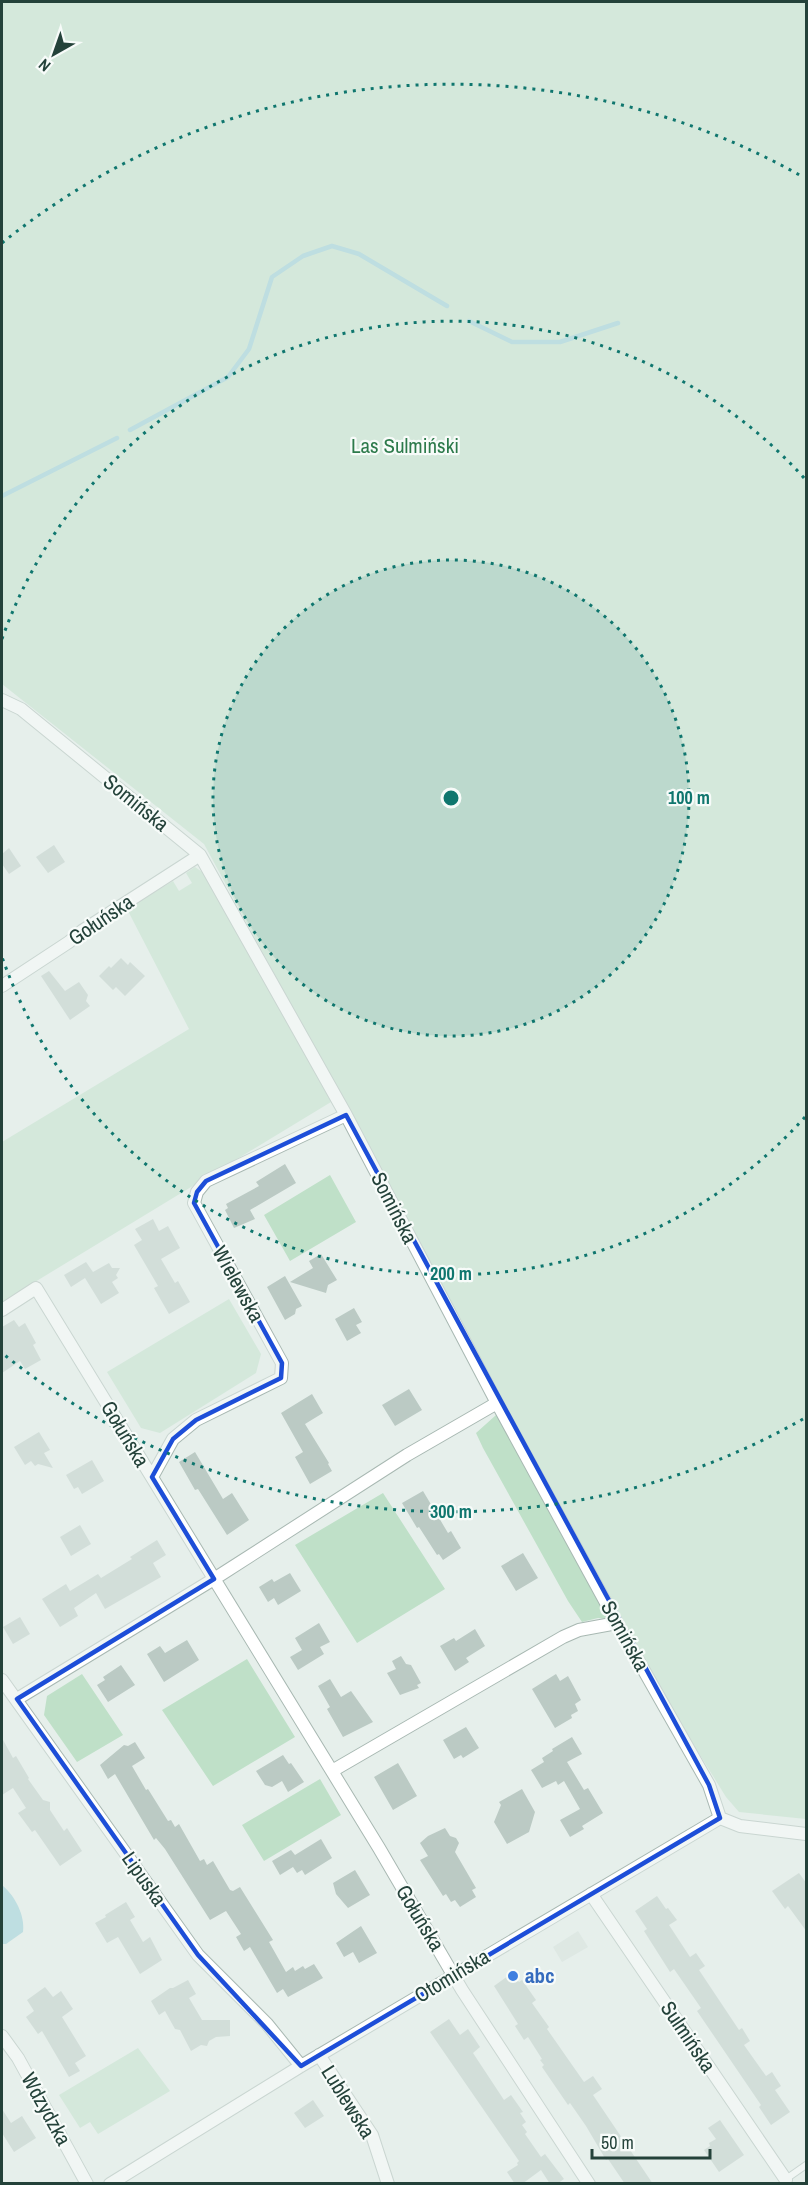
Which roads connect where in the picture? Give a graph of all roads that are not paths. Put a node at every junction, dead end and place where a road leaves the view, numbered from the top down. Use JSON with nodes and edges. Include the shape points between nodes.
{"nodes":[{"id":1,"x":2,"y":700,"type":"edge"},
{"id":2,"x":200,"y":855,"type":"junction"},
{"id":3,"x":2,"y":986,"type":"edge"},
{"id":4,"x":346,"y":1115,"type":"junction"},
{"id":5,"x":2,"y":1310,"type":"edge"},
{"id":6,"x":497,"y":1403,"type":"junction"},
{"id":7,"x":152,"y":1477,"type":"junction"},
{"id":8,"x":214,"y":1579,"type":"junction"},
{"id":9,"x":617,"y":1623,"type":"junction"},
{"id":10,"x":2,"y":1680,"type":"edge"},
{"id":11,"x":17,"y":1700,"type":"junction"},
{"id":12,"x":332,"y":1771,"type":"junction"},
{"id":13,"x":720,"y":1818,"type":"junction"},
{"id":14,"x":807,"y":1834,"type":"edge"},
{"id":15,"x":591,"y":1894,"type":"junction"},
{"id":16,"x":454,"y":1975,"type":"junction"},
{"id":17,"x":2,"y":2036,"type":"edge"},
{"id":18,"x":319,"y":2055,"type":"junction"},
{"id":19,"x":301,"y":2066,"type":"junction"},
{"id":20,"x":807,"y":2165,"type":"edge"},
{"id":21,"x":786,"y":2180,"type":"joint"},
{"id":22,"x":87,"y":2184,"type":"edge"},
{"id":23,"x":110,"y":2184,"type":"edge"},
{"id":24,"x":388,"y":2184,"type":"edge"},
{"id":25,"x":589,"y":2184,"type":"edge"}],
"edges":[{"from":1,"to":2,"type":"street","name":"Somińska","via":[[21,709]]},
{"from":2,"to":3,"type":"street","name":"Gołuńska"},
{"from":2,"to":4,"type":"street","name":"Somińska"},
{"from":4,"to":6,"type":"street","name":"Somińska"},
{"from":4,"to":7,"type":"street","name":"Wielewska","via":[[206,1181],[197,1192],[194,1203],[282,1363],[281,1378],[196,1420],[173,1439]]},
{"from":5,"to":7,"type":"street","name":"Gołuńska","via":[[36,1288]]},
{"from":6,"to":8,"type":"street","via":[[407,1455]]},
{"from":6,"to":9,"type":"street","name":"Somińska"},
{"from":7,"to":8,"type":"street","name":"Gołuńska"},
{"from":8,"to":11,"type":"street"},
{"from":8,"to":12,"type":"street","name":"Gołuńska"},
{"from":9,"to":12,"type":"street","via":[[563,1637]]},
{"from":9,"to":13,"type":"street","name":"Somińska","via":[[709,1785]]},
{"from":10,"to":11,"type":"street","name":"Lipuska"},
{"from":11,"to":19,"type":"street","name":"Lipuska","via":[[198,1955],[267,2024]]},
{"from":12,"to":16,"type":"street","name":"Gołuńska"},
{"from":13,"to":14,"type":"street","via":[[740,1826]]},
{"from":13,"to":15,"type":"street","name":"Otomińska"},
{"from":15,"to":16,"type":"street","name":"Otomińska"},
{"from":15,"to":21,"type":"street","name":"Sulmińska"},
{"from":16,"to":18,"type":"street","name":"Otomińska"},
{"from":16,"to":25,"type":"street","name":"Gołuńska"},
{"from":17,"to":22,"type":"street","name":"Wdzydzka"},
{"from":18,"to":19,"type":"street","name":"Otomińska"},
{"from":18,"to":24,"type":"street","name":"Lublewska","via":[[372,2135]]},
{"from":19,"to":23,"type":"street","name":"Otomińska"},
{"from":20,"to":21,"type":"lane"}]}
